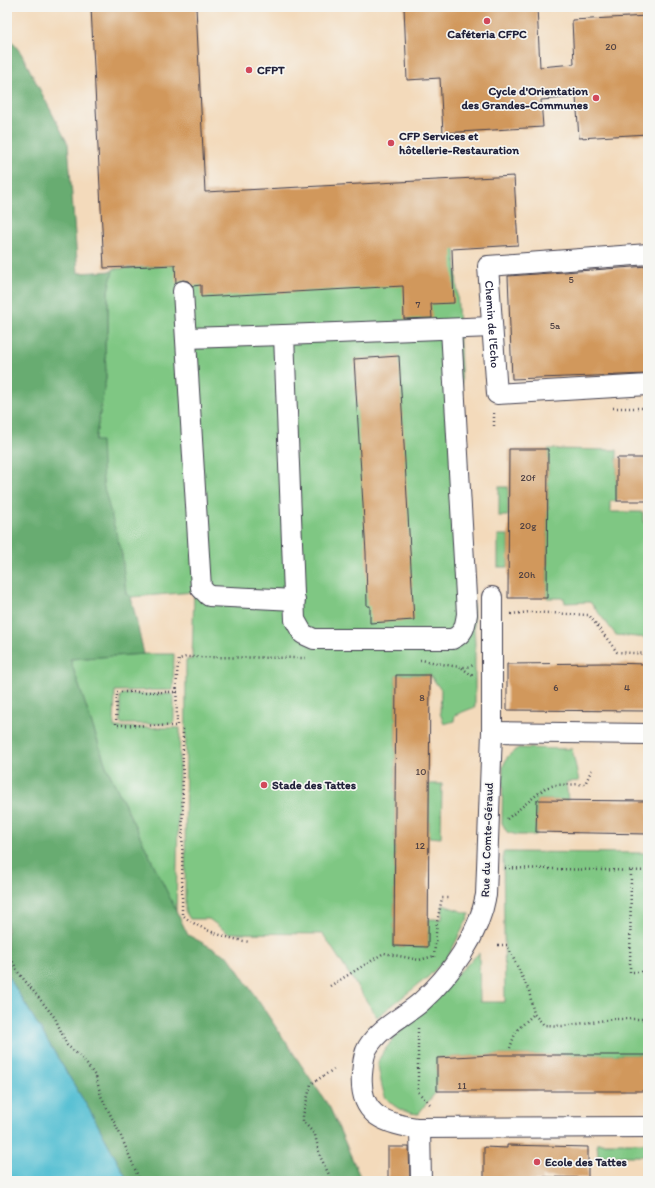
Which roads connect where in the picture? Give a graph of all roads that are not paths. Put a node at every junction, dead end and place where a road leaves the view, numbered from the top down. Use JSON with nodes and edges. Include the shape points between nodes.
{"nodes":[{"id":1,"x":648,"y":254,"type":"edge"},
{"id":2,"x":183,"y":291,"type":"dead end"},
{"id":3,"x":492,"y":327,"type":"junction"},
{"id":4,"x":451,"y":329,"type":"junction"},
{"id":5,"x":284,"y":335,"type":"junction"},
{"id":6,"x":186,"y":338,"type":"junction"},
{"id":7,"x":648,"y":385,"type":"edge"},
{"id":8,"x":295,"y":600,"type":"junction"},
{"id":9,"x":492,"y":606,"type":"road end"},
{"id":10,"x":492,"y":732,"type":"junction"},
{"id":11,"x":648,"y":734,"type":"edge"},
{"id":12,"x":648,"y":1127,"type":"edge"},
{"id":13,"x":420,"y":1128,"type":"junction"},
{"id":14,"x":421,"y":1181,"type":"edge"}],
"edges":[{"from":1,"to":3,"type":"street","name":"Chemin de l'Echo","via":[[488,266]]},
{"from":2,"to":6,"type":"street"},
{"from":3,"to":4,"type":"street"},
{"from":3,"to":7,"type":"street","name":"Chemin de l'Echo","via":[[497,394]]},
{"from":4,"to":5,"type":"street"},
{"from":4,"to":8,"type":"street","via":[[468,614],[465,629],[452,639],[314,639],[302,634],[296,626]]},
{"from":5,"to":6,"type":"street"},
{"from":5,"to":8,"type":"street"},
{"from":6,"to":8,"type":"street","via":[[201,588],[209,596]]},
{"from":9,"to":10,"type":"street","name":"Rue du Comte-Géraud"},
{"from":10,"to":11,"type":"street"},
{"from":10,"to":13,"type":"street","name":"Rue du Comte-Géraud","via":[[484,909],[455,965],[421,1002],[374,1039],[364,1058],[363,1095],[375,1115],[395,1125]]},
{"from":12,"to":13,"type":"street","name":"Rue du Comte-Géraud"},
{"from":13,"to":14,"type":"street"}]}
